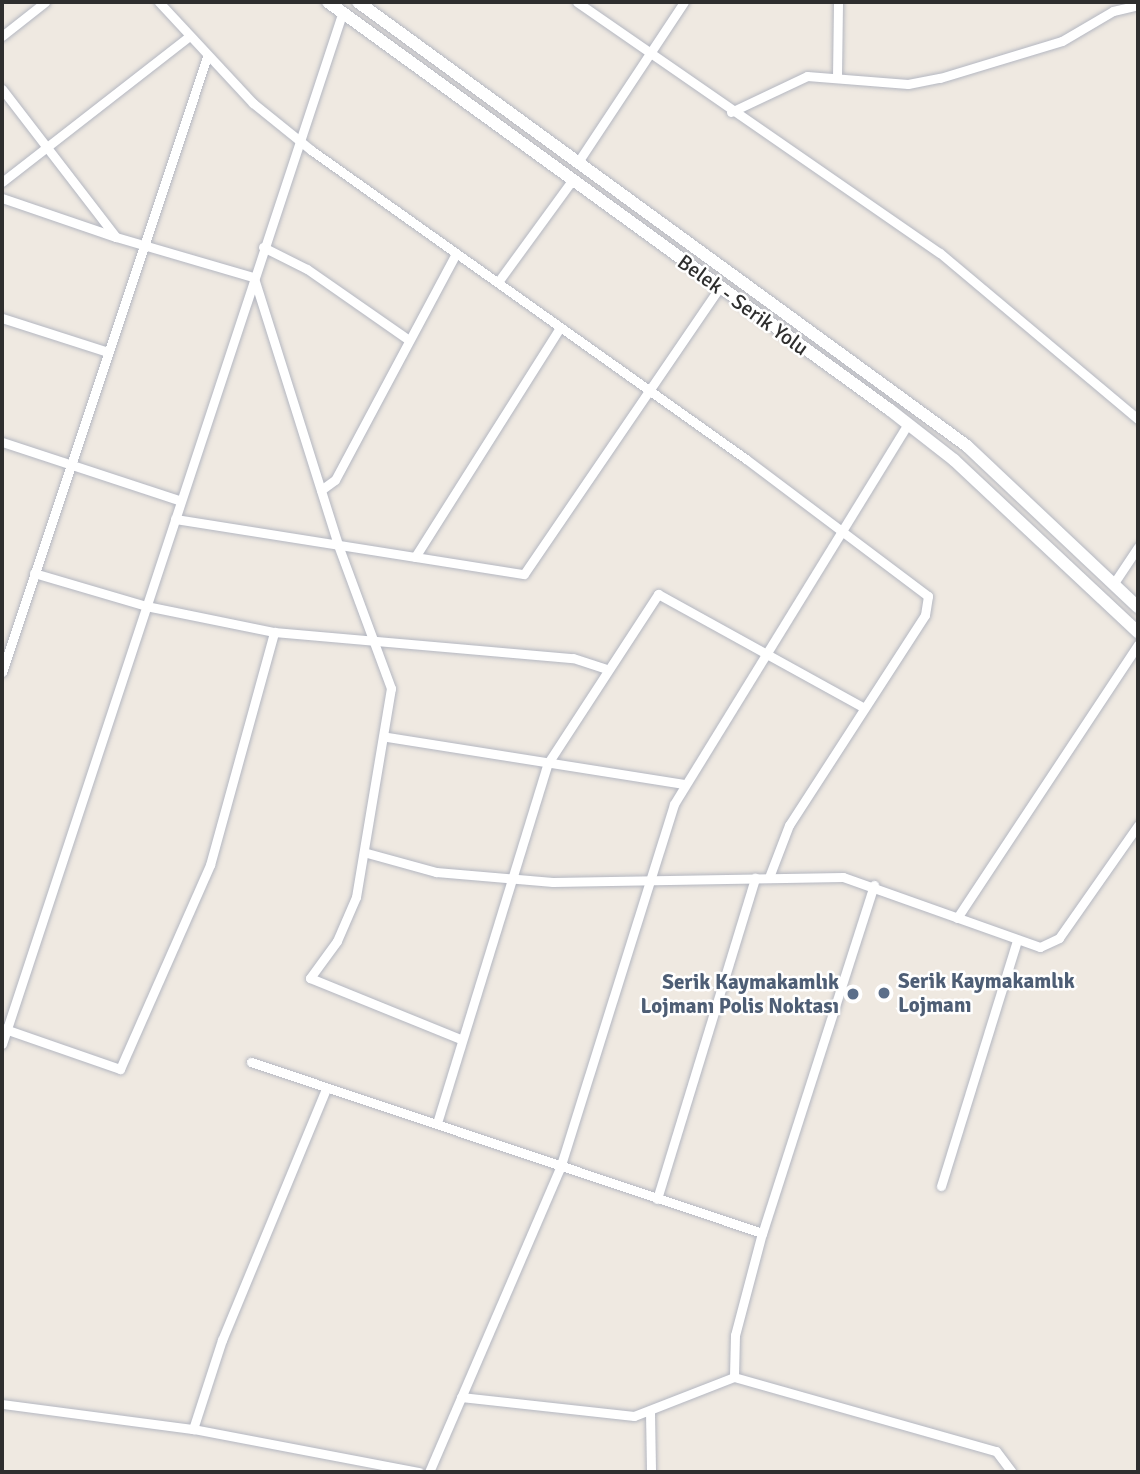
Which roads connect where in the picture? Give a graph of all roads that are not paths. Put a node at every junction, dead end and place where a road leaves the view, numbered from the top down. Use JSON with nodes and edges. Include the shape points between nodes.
{"nodes":[{"id":1,"x":45,"y":2,"type":"edge"},
{"id":2,"x":159,"y":2,"type":"edge"},
{"id":3,"x":328,"y":2,"type":"edge"},
{"id":4,"x":358,"y":2,"type":"edge"},
{"id":5,"x":578,"y":2,"type":"edge"},
{"id":6,"x":684,"y":2,"type":"edge"},
{"id":7,"x":838,"y":2,"type":"edge"},
{"id":8,"x":1124,"y":3,"type":"edge"},
{"id":9,"x":1138,"y":5,"type":"edge"},
{"id":10,"x":342,"y":14,"type":"junction"},
{"id":11,"x":2,"y":36,"type":"edge"},
{"id":12,"x":188,"y":37,"type":"junction"},
{"id":13,"x":652,"y":51,"type":"junction"},
{"id":14,"x":207,"y":57,"type":"junction"},
{"id":15,"x":837,"y":76,"type":"junction"},
{"id":16,"x":2,"y":89,"type":"edge"},
{"id":17,"x":732,"y":112,"type":"junction"},
{"id":18,"x":298,"y":138,"type":"junction"},
{"id":19,"x":44,"y":149,"type":"junction"},
{"id":20,"x":578,"y":162,"type":"junction"},
{"id":21,"x":2,"y":182,"type":"edge"},
{"id":22,"x":571,"y":182,"type":"junction"},
{"id":23,"x":2,"y":198,"type":"edge"},
{"id":24,"x":116,"y":237,"type":"junction"},
{"id":25,"x":140,"y":246,"type":"junction"},
{"id":26,"x":262,"y":247,"type":"junction"},
{"id":27,"x":456,"y":253,"type":"junction"},
{"id":28,"x":253,"y":276,"type":"junction"},
{"id":29,"x":498,"y":282,"type":"junction"},
{"id":30,"x":719,"y":288,"type":"junction"},
{"id":31,"x":2,"y":318,"type":"edge"},
{"id":32,"x":560,"y":328,"type":"junction"},
{"id":33,"x":406,"y":338,"type":"junction"},
{"id":34,"x":105,"y":351,"type":"junction"},
{"id":35,"x":649,"y":391,"type":"junction"},
{"id":36,"x":1138,"y":419,"type":"edge"},
{"id":37,"x":908,"y":424,"type":"junction"},
{"id":38,"x":2,"y":442,"type":"edge"},
{"id":39,"x":69,"y":465,"type":"junction"},
{"id":40,"x":321,"y":490,"type":"junction"},
{"id":41,"x":181,"y":500,"type":"junction"},
{"id":42,"x":175,"y":519,"type":"junction"},
{"id":43,"x":844,"y":535,"type":"junction"},
{"id":44,"x":338,"y":545,"type":"junction"},
{"id":45,"x":1138,"y":547,"type":"edge"},
{"id":46,"x":415,"y":557,"type":"junction"},
{"id":47,"x":34,"y":573,"type":"junction"},
{"id":48,"x":1114,"y":583,"type":"junction"},
{"id":49,"x":146,"y":606,"type":"junction"},
{"id":50,"x":1138,"y":607,"type":"edge"},
{"id":51,"x":274,"y":632,"type":"junction"},
{"id":52,"x":1138,"y":632,"type":"edge"},
{"id":53,"x":1138,"y":645,"type":"edge"},
{"id":54,"x":379,"y":646,"type":"junction"},
{"id":55,"x":767,"y":654,"type":"junction"},
{"id":56,"x":604,"y":668,"type":"junction"},
{"id":57,"x":2,"y":672,"type":"edge"},
{"id":58,"x":863,"y":707,"type":"junction"},
{"id":59,"x":387,"y":737,"type":"junction"},
{"id":60,"x":548,"y":763,"type":"junction"},
{"id":61,"x":684,"y":784,"type":"junction"},
{"id":62,"x":1138,"y":825,"type":"edge"},
{"id":63,"x":367,"y":853,"type":"junction"},
{"id":64,"x":769,"y":877,"type":"junction"},
{"id":65,"x":510,"y":878,"type":"junction"},
{"id":66,"x":648,"y":878,"type":"junction"},
{"id":67,"x":755,"y":878,"type":"junction"},
{"id":68,"x":874,"y":886,"type":"junction"},
{"id":69,"x":957,"y":918,"type":"junction"},
{"id":70,"x":1017,"y":941,"type":"junction"},
{"id":71,"x":5,"y":1030,"type":"edge"},
{"id":72,"x":460,"y":1039,"type":"junction"},
{"id":73,"x":2,"y":1044,"type":"edge"},
{"id":74,"x":251,"y":1062,"type":"dead end"},
{"id":75,"x":325,"y":1091,"type":"junction"},
{"id":76,"x":436,"y":1123,"type":"junction"},
{"id":77,"x":560,"y":1168,"type":"junction"},
{"id":78,"x":941,"y":1186,"type":"dead end"},
{"id":79,"x":657,"y":1199,"type":"junction"},
{"id":80,"x":762,"y":1233,"type":"junction"},
{"id":81,"x":734,"y":1377,"type":"junction"},
{"id":82,"x":461,"y":1397,"type":"junction"},
{"id":83,"x":2,"y":1404,"type":"edge"},
{"id":84,"x":650,"y":1412,"type":"junction"},
{"id":85,"x":193,"y":1429,"type":"junction"},
{"id":86,"x":419,"y":1472,"type":"edge"},
{"id":87,"x":429,"y":1472,"type":"edge"},
{"id":88,"x":651,"y":1472,"type":"edge"},
{"id":89,"x":1012,"y":1472,"type":"edge"}],
"edges":[{"from":1,"to":11,"type":"street"},
{"from":2,"to":12,"type":"street"},
{"from":3,"to":10,"type":"main road","name":"Belek - Serik Yolu"},
{"from":4,"to":20,"type":"main road","name":"Belek - Serik Yolu"},
{"from":5,"to":13,"type":"street"},
{"from":6,"to":13,"type":"street"},
{"from":7,"to":15,"type":"street"},
{"from":8,"to":9,"type":"street"},
{"from":8,"to":15,"type":"street","via":[[1062,41],[940,78],[908,83]]},
{"from":10,"to":18,"type":"street"},
{"from":10,"to":22,"type":"main road","name":"Belek - Serik Yolu"},
{"from":12,"to":14,"type":"street"},
{"from":12,"to":19,"type":"street"},
{"from":13,"to":17,"type":"street"},
{"from":13,"to":20,"type":"street"},
{"from":14,"to":18,"type":"street"},
{"from":14,"to":25,"type":"street"},
{"from":15,"to":17,"type":"street","via":[[790,80]]},
{"from":16,"to":19,"type":"street"},
{"from":17,"to":36,"type":"street","via":[[940,253]]},
{"from":18,"to":26,"type":"street"},
{"from":18,"to":27,"type":"street"},
{"from":19,"to":21,"type":"street"},
{"from":19,"to":24,"type":"street"},
{"from":20,"to":48,"type":"main road","name":"Belek - Serik Yolu","via":[[967,446]]},
{"from":22,"to":29,"type":"street"},
{"from":22,"to":30,"type":"main road","name":"Belek - Serik Yolu"},
{"from":23,"to":24,"type":"street"},
{"from":24,"to":25,"type":"street"},
{"from":25,"to":28,"type":"street"},
{"from":25,"to":34,"type":"street"},
{"from":26,"to":28,"type":"street"},
{"from":26,"to":33,"type":"street","via":[[307,270]]},
{"from":27,"to":29,"type":"street"},
{"from":27,"to":33,"type":"street"},
{"from":28,"to":40,"type":"street"},
{"from":28,"to":41,"type":"street"},
{"from":29,"to":32,"type":"street"},
{"from":30,"to":35,"type":"street"},
{"from":30,"to":37,"type":"main road","name":"Belek - Serik Yolu"},
{"from":31,"to":34,"type":"street"},
{"from":32,"to":35,"type":"street"},
{"from":32,"to":46,"type":"street"},
{"from":33,"to":40,"type":"street","via":[[392,377],[335,480]]},
{"from":34,"to":39,"type":"street"},
{"from":35,"to":43,"type":"street"},
{"from":35,"to":46,"type":"street","via":[[524,574]]},
{"from":37,"to":43,"type":"street"},
{"from":37,"to":52,"type":"main road","name":"Belek - Serik Yolu"},
{"from":38,"to":39,"type":"street"},
{"from":39,"to":41,"type":"street"},
{"from":39,"to":47,"type":"street"},
{"from":40,"to":44,"type":"street"},
{"from":41,"to":42,"type":"street"},
{"from":42,"to":44,"type":"street"},
{"from":42,"to":49,"type":"street"},
{"from":43,"to":55,"type":"street"},
{"from":43,"to":58,"type":"street","via":[[929,604]]},
{"from":44,"to":46,"type":"street"},
{"from":44,"to":54,"type":"street"},
{"from":45,"to":48,"type":"street"},
{"from":47,"to":49,"type":"street"},
{"from":47,"to":57,"type":"street"},
{"from":48,"to":50,"type":"main road","name":"Belek - Serik Yolu"},
{"from":49,"to":51,"type":"street"},
{"from":49,"to":71,"type":"street"},
{"from":51,"to":54,"type":"street"},
{"from":51,"to":71,"type":"street","via":[[210,865],[120,1069]]},
{"from":53,"to":69,"type":"street"},
{"from":54,"to":56,"type":"street","via":[[573,657]]},
{"from":54,"to":59,"type":"street","via":[[391,688]]},
{"from":55,"to":56,"type":"street","via":[[658,594]]},
{"from":55,"to":58,"type":"street"},
{"from":55,"to":61,"type":"street"},
{"from":56,"to":60,"type":"street"},
{"from":58,"to":64,"type":"street","via":[[789,825]]},
{"from":59,"to":60,"type":"street"},
{"from":59,"to":63,"type":"street"},
{"from":60,"to":61,"type":"street"},
{"from":60,"to":65,"type":"street"},
{"from":61,"to":66,"type":"street"},
{"from":62,"to":70,"type":"street","via":[[1059,938],[1041,947]]},
{"from":63,"to":65,"type":"street","via":[[416,869]]},
{"from":63,"to":72,"type":"street","via":[[348,920],[310,978]]},
{"from":64,"to":67,"type":"street"},
{"from":64,"to":68,"type":"street","via":[[843,877]]},
{"from":65,"to":66,"type":"street"},
{"from":65,"to":72,"type":"street"},
{"from":66,"to":67,"type":"street"},
{"from":66,"to":77,"type":"street"},
{"from":67,"to":79,"type":"street"},
{"from":68,"to":69,"type":"street"},
{"from":68,"to":80,"type":"street"},
{"from":69,"to":70,"type":"street"},
{"from":70,"to":78,"type":"street"},
{"from":71,"to":73,"type":"street"},
{"from":72,"to":76,"type":"street"},
{"from":74,"to":75,"type":"street"},
{"from":75,"to":76,"type":"street"},
{"from":75,"to":85,"type":"street","via":[[222,1340]]},
{"from":76,"to":77,"type":"street"},
{"from":77,"to":79,"type":"street"},
{"from":77,"to":82,"type":"street"},
{"from":79,"to":80,"type":"street"},
{"from":80,"to":81,"type":"street","via":[[735,1335]]},
{"from":81,"to":84,"type":"street"},
{"from":81,"to":89,"type":"street","via":[[996,1451]]},
{"from":82,"to":84,"type":"street","via":[[598,1415]]},
{"from":82,"to":87,"type":"street"},
{"from":83,"to":85,"type":"street"},
{"from":84,"to":88,"type":"street"},
{"from":85,"to":86,"type":"street"}]}
